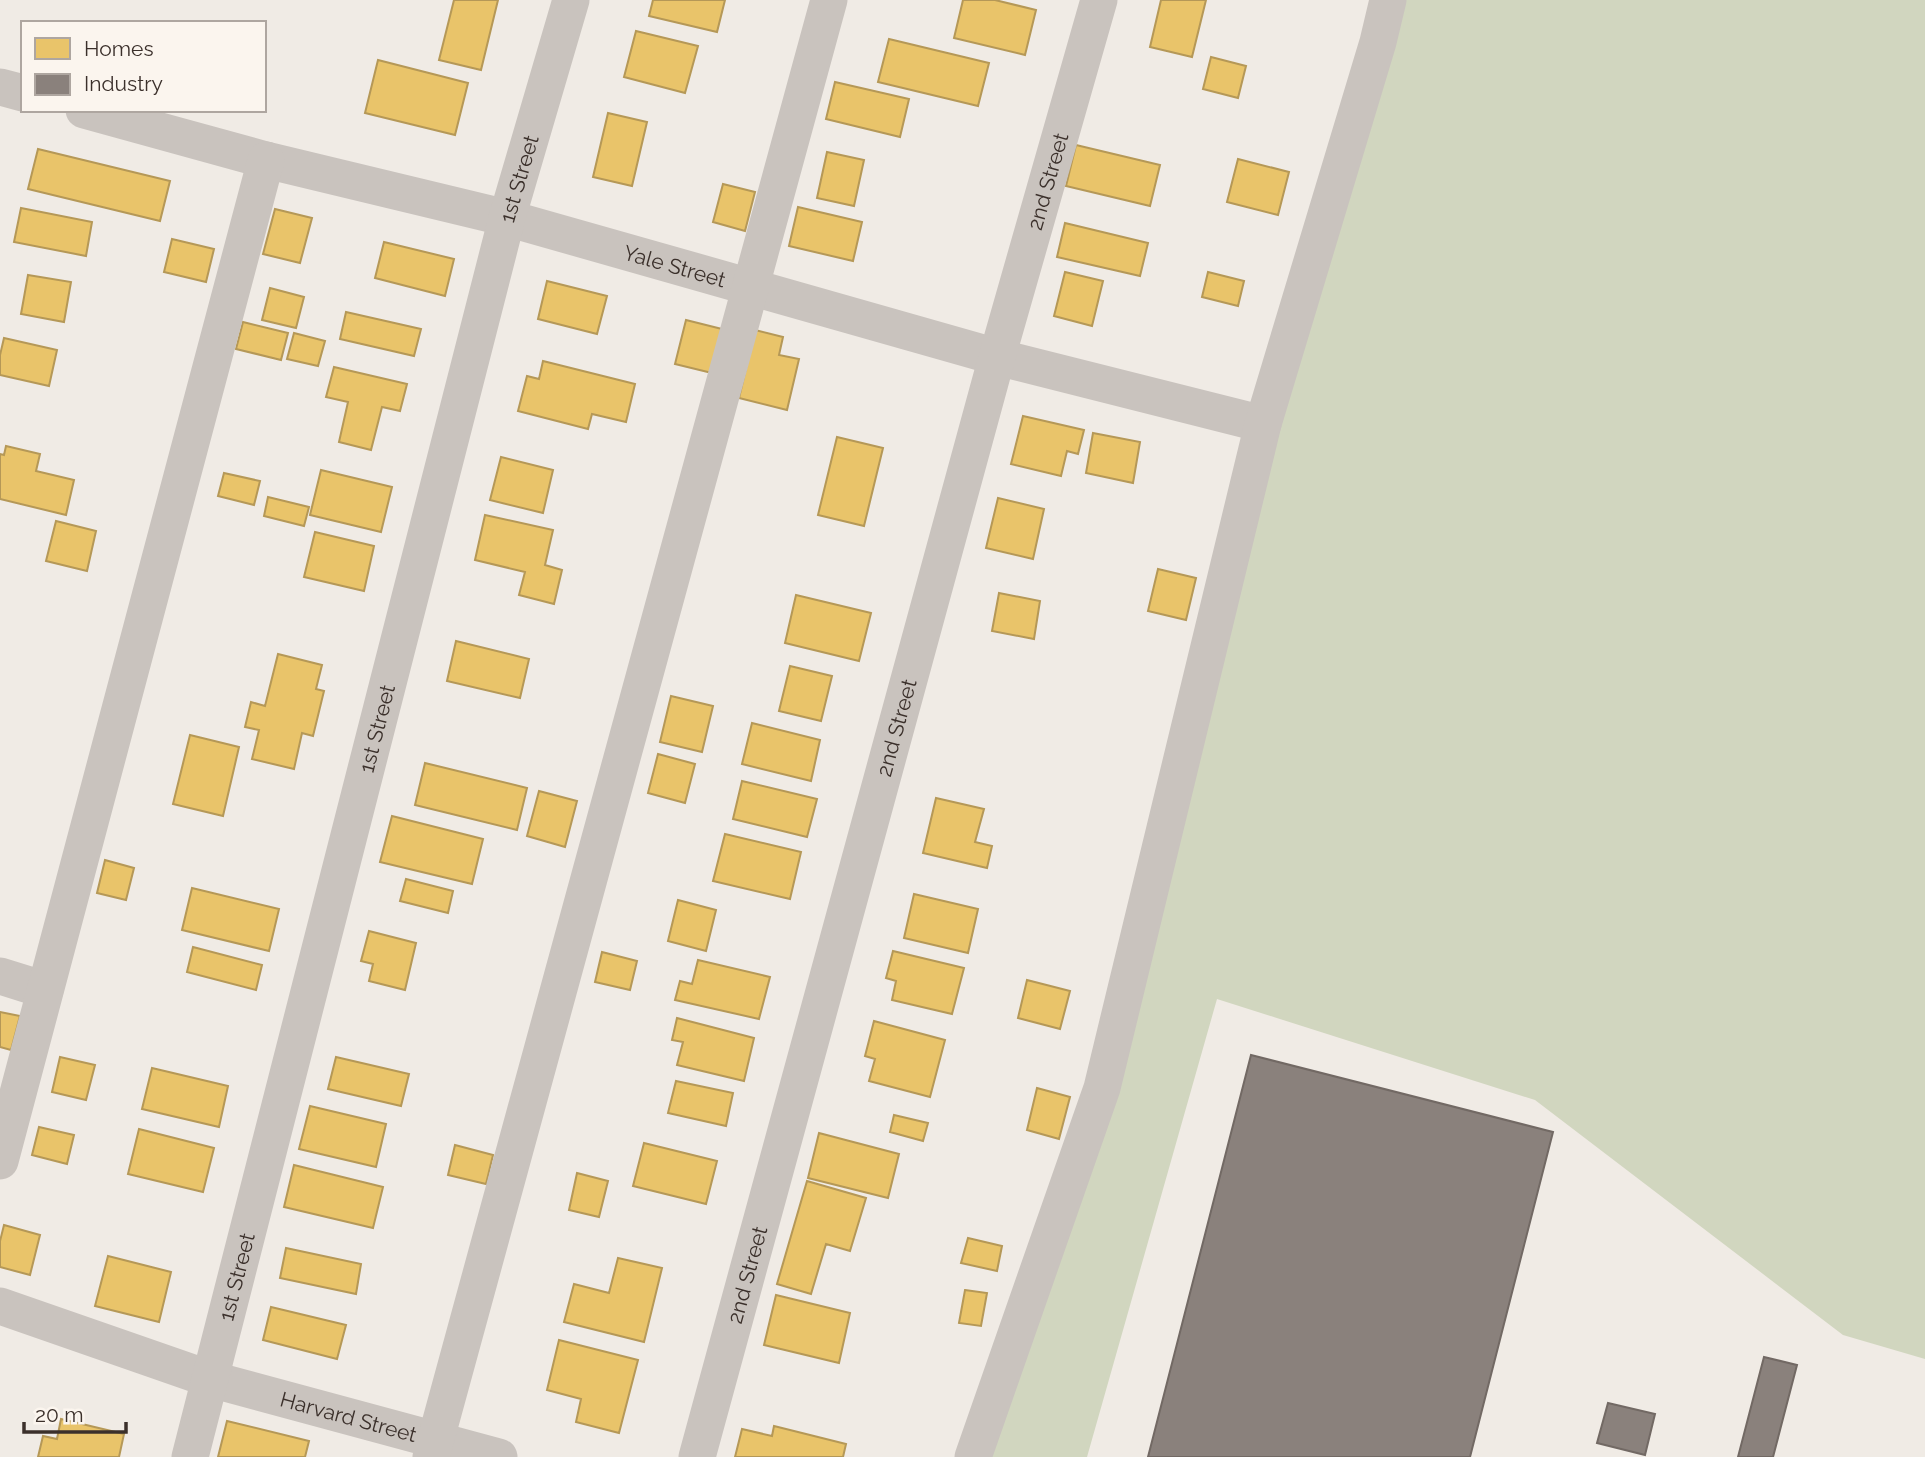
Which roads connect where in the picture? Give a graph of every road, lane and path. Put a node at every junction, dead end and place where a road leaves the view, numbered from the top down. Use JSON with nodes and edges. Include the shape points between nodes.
{"nodes":[{"id":1,"x":571,"y":0,"type":"edge"},
{"id":2,"x":829,"y":0,"type":"edge"},
{"id":3,"x":1099,"y":0,"type":"edge"},
{"id":4,"x":1388,"y":0,"type":"edge"},
{"id":5,"x":0,"y":87,"type":"edge"},
{"id":6,"x":21,"y":92,"type":"edge"},
{"id":7,"x":91,"y":112,"type":"edge"},
{"id":8,"x":266,"y":160,"type":"junction"},
{"id":9,"x":507,"y":218,"type":"junction"},
{"id":10,"x":751,"y":287,"type":"junction"},
{"id":11,"x":997,"y":357,"type":"junction"},
{"id":12,"x":1263,"y":424,"type":"junction"},
{"id":13,"x":0,"y":976,"type":"edge"},
{"id":14,"x":45,"y":990,"type":"junction"},
{"id":15,"x":0,"y":1161,"type":"edge"},
{"id":16,"x":0,"y":1306,"type":"edge"},
{"id":17,"x":210,"y":1379,"type":"junction"},
{"id":18,"x":433,"y":1448,"type":"edge"},
{"id":19,"x":190,"y":1457,"type":"edge"},
{"id":20,"x":499,"y":1457,"type":"edge"},
{"id":21,"x":697,"y":1457,"type":"edge"},
{"id":22,"x":973,"y":1457,"type":"edge"}],
"edges":[{"from":1,"to":9,"type":"street","name":"1st Street"},
{"from":2,"to":10,"type":"street"},
{"from":3,"to":11,"type":"street","name":"2nd Street"},
{"from":4,"to":12,"type":"street"},
{"from":5,"to":6,"type":"street"},
{"from":7,"to":8,"type":"street","name":"Yale Street"},
{"from":8,"to":9,"type":"street","name":"Yale Street"},
{"from":8,"to":14,"type":"street"},
{"from":9,"to":10,"type":"street","name":"Yale Street"},
{"from":9,"to":17,"type":"street","name":"1st Street"},
{"from":10,"to":11,"type":"street","name":"Yale Street"},
{"from":10,"to":18,"type":"street"},
{"from":11,"to":12,"type":"street","name":"Yale Street"},
{"from":11,"to":21,"type":"street","name":"2nd Street"},
{"from":12,"to":22,"type":"street","via":[[1102,1088]]},
{"from":13,"to":14,"type":"street"},
{"from":14,"to":15,"type":"street"},
{"from":16,"to":17,"type":"street","name":"Harvard Street"},
{"from":17,"to":18,"type":"street","name":"Harvard Street"},
{"from":17,"to":19,"type":"street","name":"1st Street"},
{"from":18,"to":20,"type":"street","name":"Harvard Street"}]}
